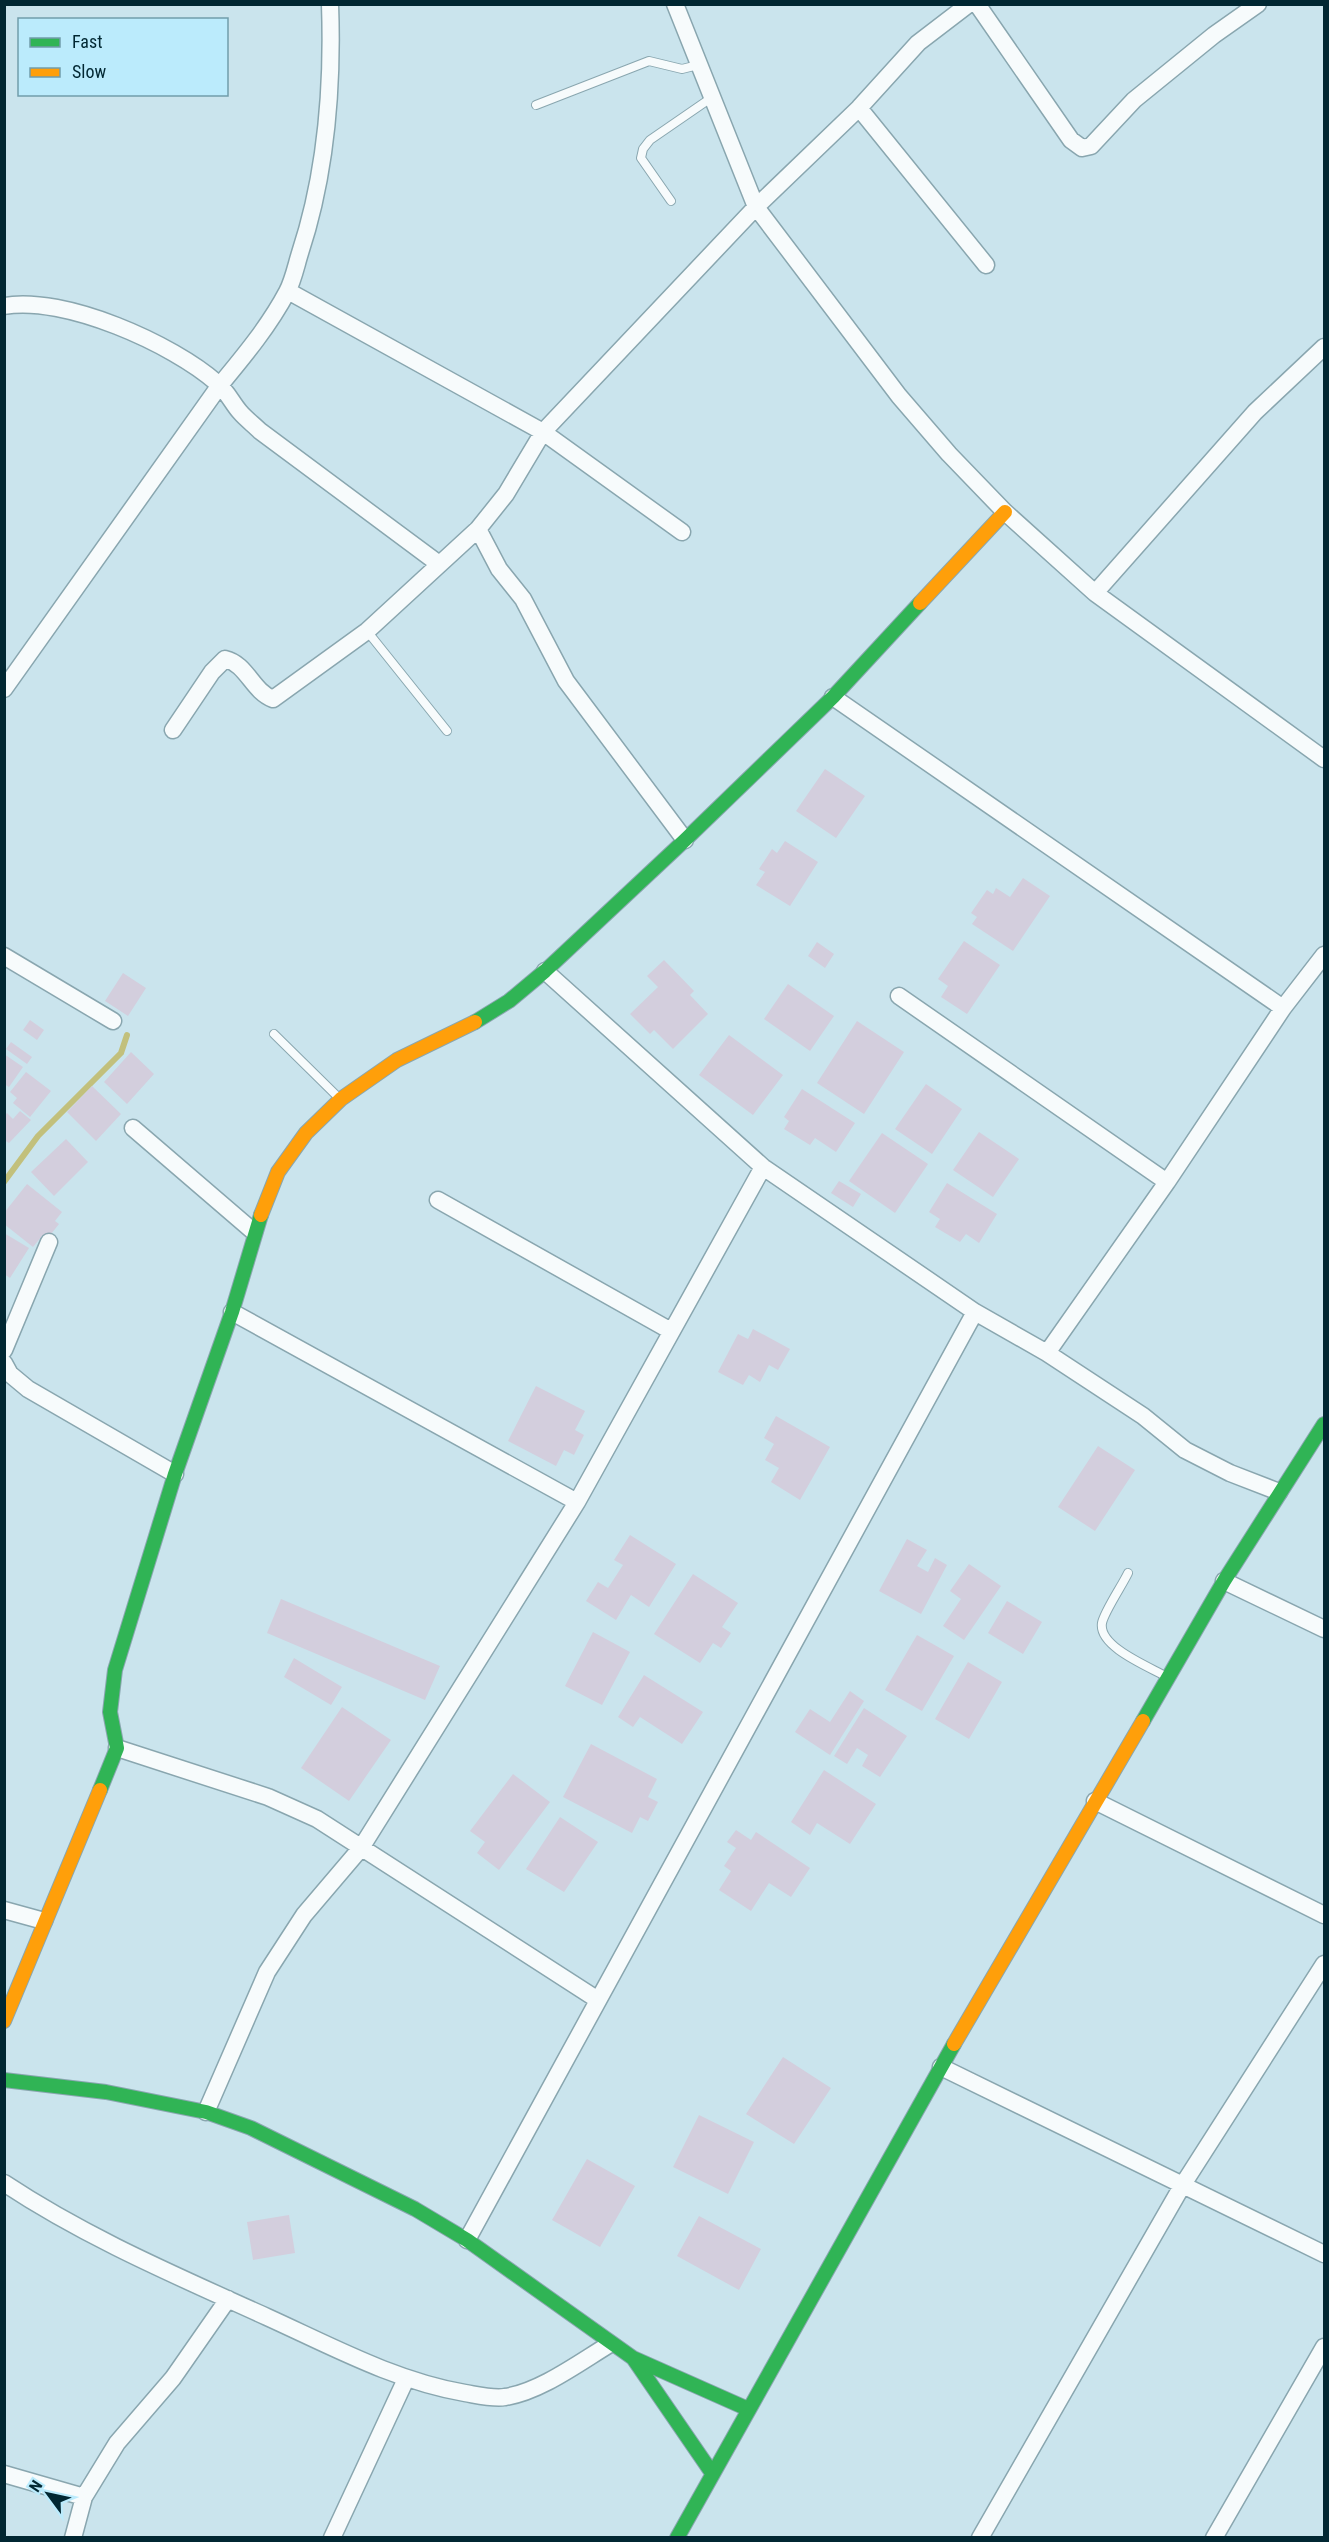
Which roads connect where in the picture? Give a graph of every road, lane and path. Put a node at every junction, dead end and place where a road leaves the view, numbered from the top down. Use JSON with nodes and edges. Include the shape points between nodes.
{"nodes":[{"id":1,"x":330,"y":4,"type":"edge"},
{"id":2,"x":675,"y":4,"type":"edge"},
{"id":3,"x":969,"y":4,"type":"edge"},
{"id":4,"x":977,"y":4,"type":"edge"},
{"id":5,"x":1258,"y":4,"type":"edge"},
{"id":6,"x":699,"y":65,"type":"junction"},
{"id":7,"x":711,"y":98,"type":"junction"},
{"id":8,"x":536,"y":105,"type":"dead end"},
{"id":9,"x":860,"y":108,"type":"junction"},
{"id":10,"x":671,"y":201,"type":"dead end"},
{"id":11,"x":756,"y":207,"type":"junction"},
{"id":12,"x":986,"y":265,"type":"dead end"},
{"id":13,"x":288,"y":291,"type":"junction"},
{"id":14,"x":4,"y":306,"type":"edge"},
{"id":15,"x":1324,"y":347,"type":"edge"},
{"id":16,"x":220,"y":385,"type":"junction"},
{"id":17,"x":543,"y":432,"type":"junction"},
{"id":18,"x":1005,"y":512,"type":"junction"},
{"id":19,"x":478,"y":529,"type":"junction"},
{"id":20,"x":682,"y":532,"type":"dead end"},
{"id":21,"x":439,"y":564,"type":"junction"},
{"id":22,"x":1095,"y":593,"type":"junction"},
{"id":23,"x":367,"y":631,"type":"junction"},
{"id":24,"x":4,"y":689,"type":"edge"},
{"id":25,"x":834,"y":697,"type":"junction"},
{"id":26,"x":173,"y":730,"type":"dead end"},
{"id":27,"x":447,"y":731,"type":"dead end"},
{"id":28,"x":1324,"y":759,"type":"edge"},
{"id":29,"x":686,"y":840,"type":"junction"},
{"id":30,"x":1324,"y":955,"type":"edge"},
{"id":31,"x":4,"y":956,"type":"edge"},
{"id":32,"x":545,"y":971,"type":"junction"},
{"id":33,"x":899,"y":996,"type":"dead end"},
{"id":34,"x":1283,"y":1008,"type":"junction"},
{"id":35,"x":113,"y":1021,"type":"dead end"},
{"id":36,"x":274,"y":1034,"type":"dead end"},
{"id":37,"x":341,"y":1100,"type":"junction"},
{"id":38,"x":133,"y":1128,"type":"dead end"},
{"id":39,"x":763,"y":1167,"type":"junction"},
{"id":40,"x":1167,"y":1182,"type":"junction"},
{"id":41,"x":438,"y":1200,"type":"dead end"},
{"id":42,"x":254,"y":1232,"type":"junction"},
{"id":43,"x":49,"y":1242,"type":"dead end"},
{"id":44,"x":975,"y":1311,"type":"junction"},
{"id":45,"x":232,"y":1312,"type":"junction"},
{"id":46,"x":671,"y":1331,"type":"junction"},
{"id":47,"x":4,"y":1350,"type":"edge"},
{"id":48,"x":1047,"y":1353,"type":"junction"},
{"id":49,"x":4,"y":1363,"type":"edge"},
{"id":50,"x":1324,"y":1424,"type":"edge"},
{"id":51,"x":175,"y":1474,"type":"junction"},
{"id":52,"x":1279,"y":1492,"type":"junction"},
{"id":53,"x":577,"y":1502,"type":"junction"},
{"id":54,"x":1128,"y":1572,"type":"dead end"},
{"id":55,"x":1224,"y":1581,"type":"junction"},
{"id":56,"x":1324,"y":1629,"type":"edge"},
{"id":57,"x":1168,"y":1677,"type":"junction"},
{"id":58,"x":117,"y":1748,"type":"junction"},
{"id":59,"x":1095,"y":1801,"type":"junction"},
{"id":60,"x":361,"y":1848,"type":"junction"},
{"id":61,"x":4,"y":1911,"type":"edge"},
{"id":62,"x":1324,"y":1915,"type":"edge"},
{"id":63,"x":44,"y":1921,"type":"junction"},
{"id":64,"x":1324,"y":1964,"type":"edge"},
{"id":65,"x":598,"y":2000,"type":"junction"},
{"id":66,"x":4,"y":2021,"type":"edge"},
{"id":67,"x":941,"y":2067,"type":"junction"},
{"id":68,"x":4,"y":2080,"type":"edge"},
{"id":69,"x":206,"y":2112,"type":"junction"},
{"id":70,"x":4,"y":2183,"type":"edge"},
{"id":71,"x":1182,"y":2186,"type":"junction"},
{"id":72,"x":467,"y":2240,"type":"junction"},
{"id":73,"x":1324,"y":2254,"type":"edge"},
{"id":74,"x":228,"y":2299,"type":"junction"},
{"id":75,"x":610,"y":2344,"type":"junction"},
{"id":76,"x":1324,"y":2347,"type":"edge"},
{"id":77,"x":633,"y":2358,"type":"junction"},
{"id":78,"x":406,"y":2379,"type":"junction"},
{"id":79,"x":748,"y":2409,"type":"junction"},
{"id":80,"x":712,"y":2473,"type":"junction"},
{"id":81,"x":4,"y":2474,"type":"edge"},
{"id":82,"x":84,"y":2497,"type":"junction"},
{"id":83,"x":73,"y":2538,"type":"edge"},
{"id":84,"x":332,"y":2538,"type":"edge"},
{"id":85,"x":677,"y":2538,"type":"edge"},
{"id":86,"x":980,"y":2538,"type":"edge"},
{"id":87,"x":1214,"y":2538,"type":"edge"}],
"edges":[{"from":1,"to":13,"type":"street","via":[[328,116],[309,225]]},
{"from":2,"to":6,"type":"street"},
{"from":3,"to":9,"type":"street","via":[[918,43]]},
{"from":4,"to":5,"type":"street","via":[[1071,140],[1082,148],[1091,146],[1134,100]]},
{"from":6,"to":7,"type":"street"},
{"from":6,"to":8,"type":"lane","via":[[682,69],[649,61]]},
{"from":7,"to":10,"type":"lane","via":[[643,149],[641,158]]},
{"from":7,"to":11,"type":"street"},
{"from":9,"to":11,"type":"street"},
{"from":9,"to":12,"type":"street"},
{"from":11,"to":17,"type":"street"},
{"from":11,"to":18,"type":"street","via":[[899,396]]},
{"from":13,"to":16,"type":"street","via":[[256,342]]},
{"from":13,"to":17,"type":"street"},
{"from":14,"to":16,"type":"street","via":[[19,303],[70,311],[120,327],[166,347]]},
{"from":15,"to":22,"type":"street","via":[[1255,412]]},
{"from":16,"to":21,"type":"street","via":[[260,431]]},
{"from":16,"to":24,"type":"street"},
{"from":17,"to":19,"type":"street","via":[[506,494]]},
{"from":17,"to":20,"type":"street"},
{"from":18,"to":22,"type":"street"},
{"from":18,"to":25,"type":"street"},
{"from":19,"to":21,"type":"street"},
{"from":19,"to":29,"type":"street","via":[[499,569],[523,599],[566,681]]},
{"from":21,"to":23,"type":"street"},
{"from":22,"to":28,"type":"street"},
{"from":23,"to":26,"type":"street","via":[[273,699],[262,695],[236,662],[225,659]]},
{"from":23,"to":27,"type":"lane"},
{"from":25,"to":29,"type":"street"},
{"from":25,"to":34,"type":"street"},
{"from":29,"to":32,"type":"street"},
{"from":30,"to":34,"type":"street"},
{"from":31,"to":35,"type":"street"},
{"from":32,"to":37,"type":"street","via":[[509,1001],[462,1030],[397,1060]]},
{"from":32,"to":39,"type":"street"},
{"from":33,"to":40,"type":"street"},
{"from":34,"to":40,"type":"street"},
{"from":36,"to":37,"type":"lane"},
{"from":37,"to":42,"type":"street","via":[[306,1133],[278,1172]]},
{"from":38,"to":42,"type":"street"},
{"from":39,"to":44,"type":"street"},
{"from":39,"to":46,"type":"street"},
{"from":40,"to":48,"type":"street"},
{"from":41,"to":46,"type":"street"},
{"from":42,"to":45,"type":"street"},
{"from":43,"to":47,"type":"street"},
{"from":44,"to":48,"type":"street"},
{"from":44,"to":65,"type":"street"},
{"from":45,"to":51,"type":"street"},
{"from":45,"to":53,"type":"street"},
{"from":46,"to":53,"type":"street"},
{"from":48,"to":52,"type":"street","via":[[1143,1416],[1185,1450]]},
{"from":49,"to":51,"type":"street","via":[[10,1374],[28,1389]]},
{"from":50,"to":52,"type":"street"},
{"from":51,"to":58,"type":"street","via":[[115,1670],[110,1712]]},
{"from":52,"to":55,"type":"street"},
{"from":53,"to":60,"type":"street"},
{"from":54,"to":57,"type":"lane","via":[[1102,1623],[1105,1637],[1114,1648]]},
{"from":55,"to":56,"type":"street"},
{"from":55,"to":57,"type":"street"},
{"from":57,"to":59,"type":"street"},
{"from":58,"to":60,"type":"street","via":[[268,1797],[317,1820]]},
{"from":58,"to":63,"type":"street"},
{"from":59,"to":62,"type":"street"},
{"from":59,"to":67,"type":"street"},
{"from":60,"to":65,"type":"street"},
{"from":60,"to":69,"type":"street","via":[[304,1915],[267,1972]]},
{"from":61,"to":63,"type":"street"},
{"from":63,"to":66,"type":"street"},
{"from":64,"to":71,"type":"street"},
{"from":65,"to":72,"type":"street"},
{"from":67,"to":71,"type":"street"},
{"from":67,"to":79,"type":"street"},
{"from":68,"to":69,"type":"street","via":[[106,2092]]},
{"from":69,"to":72,"type":"street","via":[[292,2146]]},
{"from":70,"to":74,"type":"street","via":[[122,2252]]},
{"from":71,"to":73,"type":"street"},
{"from":71,"to":86,"type":"street"},
{"from":72,"to":75,"type":"street"},
{"from":74,"to":78,"type":"street"},
{"from":74,"to":82,"type":"street","via":[[173,2378],[117,2443]]},
{"from":75,"to":77,"type":"street"},
{"from":75,"to":78,"type":"street","via":[[531,2390],[504,2397],[439,2389]]},
{"from":76,"to":87,"type":"street"},
{"from":77,"to":79,"type":"street"},
{"from":77,"to":80,"type":"street"},
{"from":78,"to":84,"type":"street"},
{"from":79,"to":80,"type":"street"},
{"from":80,"to":85,"type":"street"},
{"from":81,"to":82,"type":"street"},
{"from":82,"to":83,"type":"street"}]}
